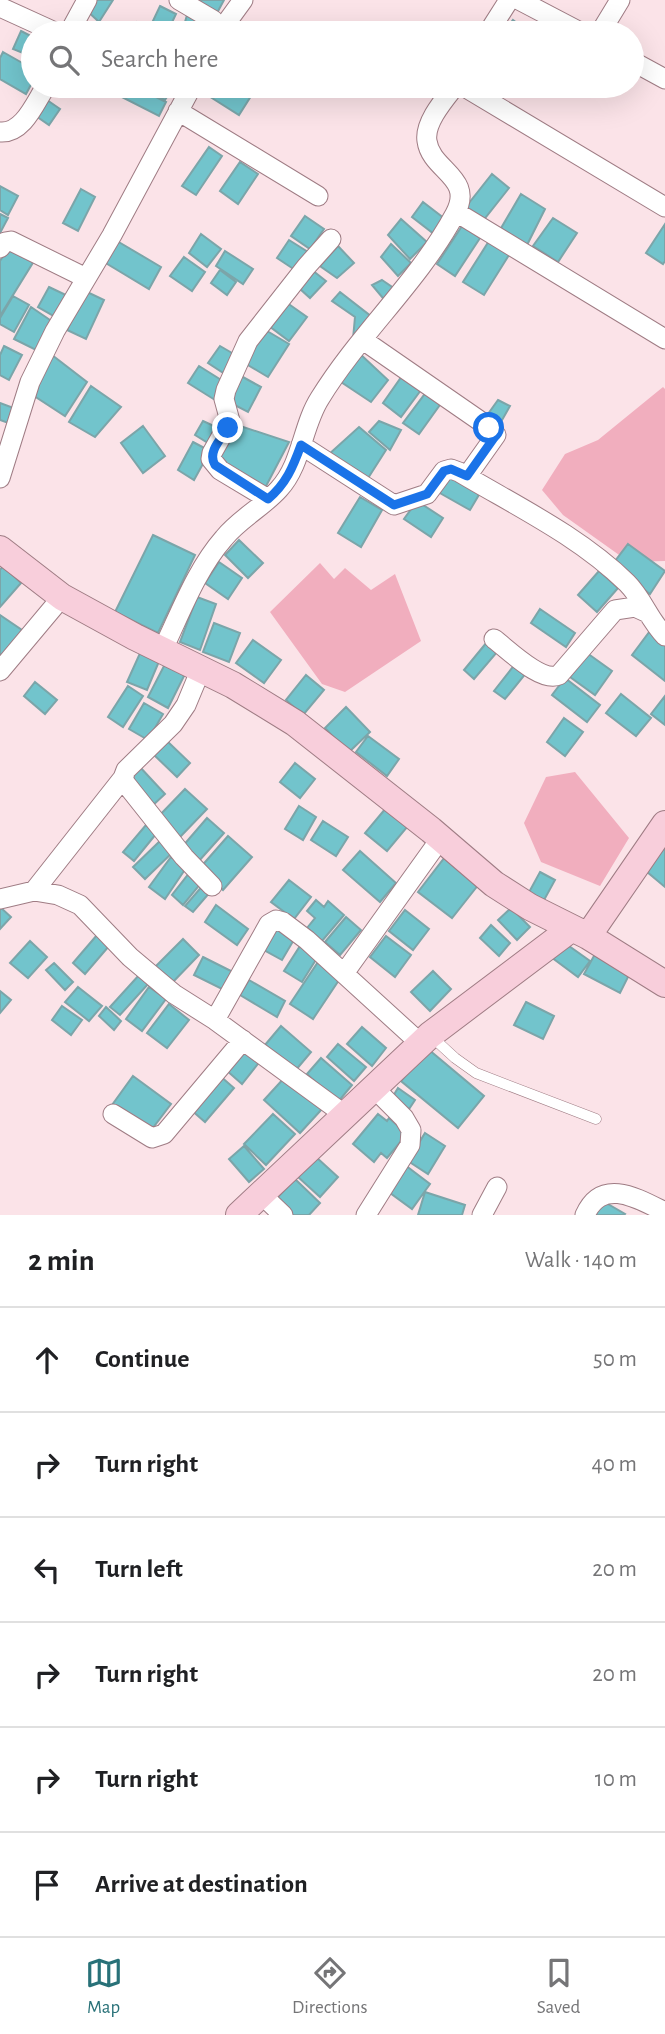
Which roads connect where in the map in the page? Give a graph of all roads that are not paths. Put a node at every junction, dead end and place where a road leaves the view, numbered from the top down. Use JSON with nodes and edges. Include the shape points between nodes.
{"nodes":[{"id":1,"x":87,"y":0,"type":"edge"},
{"id":2,"x":179,"y":0,"type":"edge"},
{"id":3,"x":243,"y":0,"type":"edge"},
{"id":4,"x":509,"y":0,"type":"edge"},
{"id":5,"x":519,"y":0,"type":"edge"},
{"id":6,"x":620,"y":0,"type":"edge"},
{"id":7,"x":0,"y":7,"type":"edge"},
{"id":8,"x":31,"y":21,"type":"edge"},
{"id":9,"x":76,"y":21,"type":"edge"},
{"id":10,"x":213,"y":21,"type":"edge"},
{"id":11,"x":226,"y":21,"type":"edge"},
{"id":12,"x":496,"y":21,"type":"edge"},
{"id":13,"x":559,"y":21,"type":"edge"},
{"id":14,"x":607,"y":21,"type":"edge"},
{"id":15,"x":644,"y":68,"type":"edge"},
{"id":16,"x":665,"y":79,"type":"edge"},
{"id":17,"x":38,"y":98,"type":"edge"},
{"id":18,"x":185,"y":98,"type":"edge"},
{"id":19,"x":447,"y":98,"type":"edge"},
{"id":20,"x":483,"y":98,"type":"edge"},
{"id":21,"x":178,"y":111,"type":"junction"},
{"id":22,"x":0,"y":132,"type":"edge"},
{"id":23,"x":318,"y":196,"type":"dead end"},
{"id":24,"x":665,"y":207,"type":"edge"},
{"id":25,"x":456,"y":212,"type":"junction"},
{"id":26,"x":331,"y":239,"type":"dead end"},
{"id":27,"x":0,"y":248,"type":"edge"},
{"id":28,"x":86,"y":278,"type":"junction"},
{"id":29,"x":665,"y":339,"type":"edge"},
{"id":30,"x":363,"y":340,"type":"junction"},
{"id":31,"x":301,"y":445,"type":"junction"},
{"id":32,"x":467,"y":476,"type":"junction"},
{"id":33,"x":0,"y":478,"type":"edge"},
{"id":34,"x":268,"y":499,"type":"junction"},
{"id":35,"x":0,"y":549,"type":"edge"},
{"id":36,"x":62,"y":597,"type":"junction"},
{"id":37,"x":648,"y":613,"type":"junction"},
{"id":38,"x":665,"y":636,"type":"edge"},
{"id":39,"x":494,"y":639,"type":"dead end"},
{"id":40,"x":163,"y":649,"type":"junction"},
{"id":41,"x":201,"y":669,"type":"junction"},
{"id":42,"x":0,"y":671,"type":"edge"},
{"id":43,"x":123,"y":778,"type":"junction"},
{"id":44,"x":665,"y":824,"type":"edge"},
{"id":45,"x":441,"y":838,"type":"junction"},
{"id":46,"x":212,"y":886,"type":"dead end"},
{"id":47,"x":34,"y":891,"type":"junction"},
{"id":48,"x":0,"y":899,"type":"edge"},
{"id":49,"x":580,"y":932,"type":"junction"},
{"id":50,"x":345,"y":972,"type":"junction"},
{"id":51,"x":665,"y":984,"type":"edge"},
{"id":52,"x":215,"y":1020,"type":"junction"},
{"id":53,"x":243,"y":1040,"type":"junction"},
{"id":54,"x":426,"y":1040,"type":"junction"},
{"id":55,"x":374,"y":1088,"type":"junction"},
{"id":56,"x":113,"y":1114,"type":"dead end"},
{"id":57,"x":345,"y":1115,"type":"junction"},
{"id":58,"x":596,"y":1119,"type":"dead end"},
{"id":59,"x":496,"y":1187,"type":"dead end"},
{"id":60,"x":261,"y":1194,"type":"junction"},
{"id":61,"x":665,"y":1212,"type":"edge"},
{"id":62,"x":239,"y":1215,"type":"edge"},
{"id":63,"x":283,"y":1215,"type":"edge"},
{"id":64,"x":366,"y":1215,"type":"edge"},
{"id":65,"x":482,"y":1215,"type":"edge"},
{"id":66,"x":585,"y":1215,"type":"edge"}],
"edges":[{"from":1,"to":9,"type":"street"},
{"from":2,"to":10,"type":"street"},
{"from":3,"to":11,"type":"street"},
{"from":4,"to":12,"type":"street"},
{"from":5,"to":13,"type":"street"},
{"from":6,"to":14,"type":"street"},
{"from":7,"to":8,"type":"street"},
{"from":15,"to":16,"type":"street"},
{"from":17,"to":22,"type":"street","via":[[19,128]]},
{"from":18,"to":21,"type":"street"},
{"from":19,"to":25,"type":"street","via":[[428,128],[427,141],[432,154],[457,182],[461,196]]},
{"from":20,"to":24,"type":"street"},
{"from":21,"to":23,"type":"street"},
{"from":21,"to":28,"type":"street"},
{"from":25,"to":29,"type":"street"},
{"from":25,"to":30,"type":"street"},
{"from":26,"to":34,"type":"street","via":[[248,341],[226,390],[230,421],[211,459],[220,470]]},
{"from":27,"to":28,"type":"street","via":[[5,242],[17,244]]},
{"from":28,"to":33,"type":"street","via":[[30,382]]},
{"from":30,"to":31,"type":"street","via":[[320,397]]},
{"from":30,"to":32,"type":"street","via":[[496,435]]},
{"from":31,"to":32,"type":"street","via":[[394,505],[427,494],[444,471]]},
{"from":31,"to":34,"type":"street","via":[[280,489]]},
{"from":32,"to":37,"type":"street","via":[[578,543],[626,583]]},
{"from":34,"to":40,"type":"street","via":[[224,537],[210,557]]},
{"from":35,"to":36,"type":"street"},
{"from":36,"to":40,"type":"street"},
{"from":36,"to":42,"type":"street"},
{"from":37,"to":38,"type":"street"},
{"from":37,"to":39,"type":"street","via":[[635,607],[615,610],[554,677],[542,676]]},
{"from":40,"to":41,"type":"street"},
{"from":41,"to":43,"type":"street","via":[[173,724]]},
{"from":41,"to":45,"type":"street","via":[[295,723]]},
{"from":43,"to":46,"type":"street"},
{"from":43,"to":47,"type":"street"},
{"from":44,"to":49,"type":"street"},
{"from":45,"to":49,"type":"street","via":[[494,884]]},
{"from":45,"to":50,"type":"street"},
{"from":47,"to":48,"type":"street"},
{"from":47,"to":52,"type":"street","via":[[80,905],[130,957],[174,994]]},
{"from":49,"to":51,"type":"street"},
{"from":49,"to":54,"type":"street"},
{"from":50,"to":52,"type":"street","via":[[276,920],[269,924]]},
{"from":50,"to":54,"type":"street"},
{"from":52,"to":53,"type":"street"},
{"from":53,"to":56,"type":"street","via":[[164,1134],[152,1138]]},
{"from":53,"to":57,"type":"street"},
{"from":54,"to":55,"type":"street"},
{"from":54,"to":58,"type":"lane","via":[[476,1073]]},
{"from":55,"to":57,"type":"street"},
{"from":55,"to":64,"type":"street","via":[[411,1130],[410,1145]]},
{"from":57,"to":60,"type":"street"},
{"from":59,"to":65,"type":"street"},
{"from":60,"to":62,"type":"street"},
{"from":60,"to":63,"type":"street"},
{"from":61,"to":66,"type":"street","via":[[621,1193],[603,1194],[591,1202]]}]}
